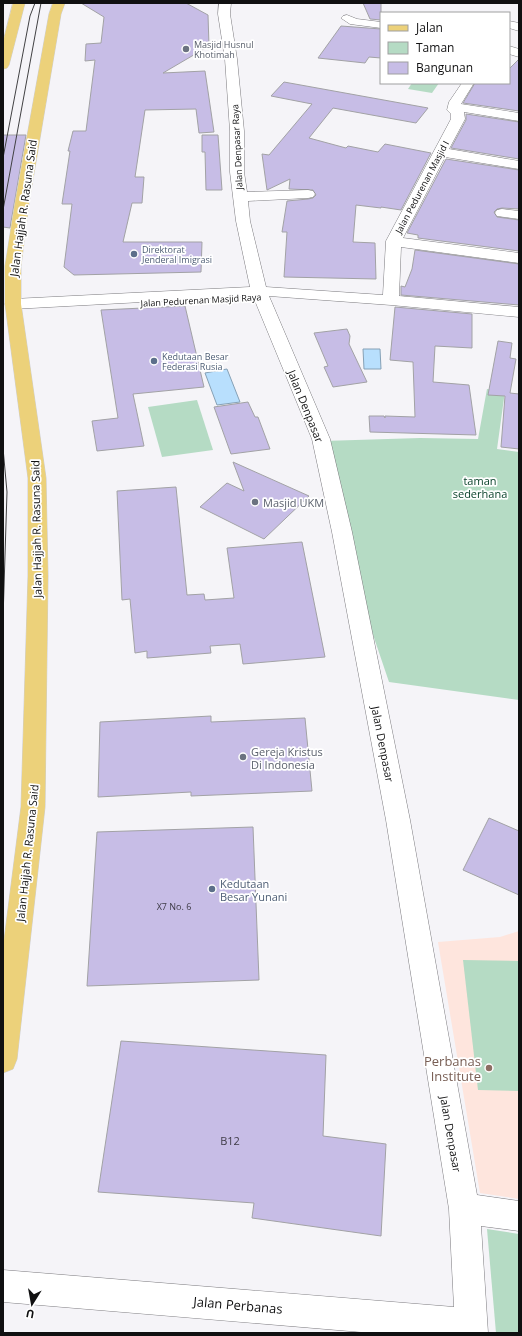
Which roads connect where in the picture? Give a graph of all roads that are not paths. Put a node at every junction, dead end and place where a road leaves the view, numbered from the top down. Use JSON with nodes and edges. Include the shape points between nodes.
{"nodes":[{"id":1,"x":19,"y":3,"type":"edge"},
{"id":2,"x":59,"y":3,"type":"edge"},
{"id":3,"x":225,"y":3,"type":"edge"},
{"id":4,"x":347,"y":18,"type":"dead end"},
{"id":5,"x":380,"y":25,"type":"edge"},
{"id":6,"x":8,"y":32,"type":"edge"},
{"id":7,"x":3,"y":66,"type":"edge"},
{"id":8,"x":467,"y":84,"type":"edge"},
{"id":9,"x":454,"y":107,"type":"junction"},
{"id":10,"x":519,"y":117,"type":"edge"},
{"id":11,"x":440,"y":152,"type":"junction"},
{"id":12,"x":519,"y":165,"type":"edge"},
{"id":13,"x":308,"y":194,"type":"dead end"},
{"id":14,"x":240,"y":197,"type":"junction"},
{"id":15,"x":502,"y":213,"type":"dead end"},
{"id":16,"x":519,"y":215,"type":"edge"},
{"id":17,"x":394,"y":241,"type":"junction"},
{"id":18,"x":519,"y":258,"type":"edge"},
{"id":19,"x":260,"y":293,"type":"junction"},
{"id":20,"x":391,"y":300,"type":"junction"},
{"id":21,"x":13,"y":304,"type":"junction"},
{"id":22,"x":519,"y":312,"type":"edge"},
{"id":23,"x":15,"y":321,"type":"junction"},
{"id":24,"x":11,"y":936,"type":"edge"},
{"id":25,"x":3,"y":1059,"type":"edge"},
{"id":26,"x":464,"y":1209,"type":"junction"},
{"id":27,"x":519,"y":1216,"type":"edge"},
{"id":28,"x":3,"y":1286,"type":"edge"},
{"id":29,"x":472,"y":1329,"type":"edge"}],
"edges":[{"from":1,"to":6,"type":"main road"},
{"from":2,"to":21,"type":"main road","name":"Jalan Hajjah R. Rasuna Said","via":[[22,203],[13,266]]},
{"from":3,"to":14,"type":"street","name":"Jalan Denpasar Raya","via":[[224,14],[237,131]]},
{"from":4,"to":5,"type":"street","via":[[354,22]]},
{"from":6,"to":7,"type":"main road"},
{"from":8,"to":9,"type":"street"},
{"from":9,"to":10,"type":"street"},
{"from":9,"to":11,"type":"street","name":"Jalan Pedurenan Masjid I","via":[[458,119]]},
{"from":11,"to":12,"type":"street"},
{"from":11,"to":17,"type":"street","name":"Jalan Pedurenan Masjid I"},
{"from":13,"to":14,"type":"street"},
{"from":14,"to":19,"type":"street","name":"Jalan Denpasar Raya"},
{"from":15,"to":16,"type":"street"},
{"from":17,"to":18,"type":"street"},
{"from":17,"to":20,"type":"street","name":"Jalan Pedurenan Masjid I"},
{"from":19,"to":20,"type":"street","name":"Jalan Pedurenan Masjid Raya","via":[[378,304]]},
{"from":19,"to":21,"type":"street","name":"Jalan Pedurenan Masjid Raya"},
{"from":19,"to":23,"type":"street","name":"Jalan Pedurenan Masjid Raya","via":[[37,308],[24,312]]},
{"from":19,"to":26,"type":"street","name":"Jalan Denpasar","via":[[320,440],[342,532],[398,820]]},
{"from":20,"to":22,"type":"street","name":"Jalan Pedurenan Masjid Raya"},
{"from":21,"to":23,"type":"main road","name":"Jalan Hajjah R. Rasuna Said"},
{"from":23,"to":24,"type":"main road","name":"Jalan Hajjah R. Rasuna Said","via":[[37,478],[38,576],[33,807]]},
{"from":24,"to":25,"type":"main road","name":"Jalan Hajjah R. Rasuna Said"},
{"from":26,"to":27,"type":"street"},
{"from":26,"to":29,"type":"street","name":"Jalan Denpasar"},
{"from":28,"to":29,"type":"street","name":"Jalan Perbanas"}]}
